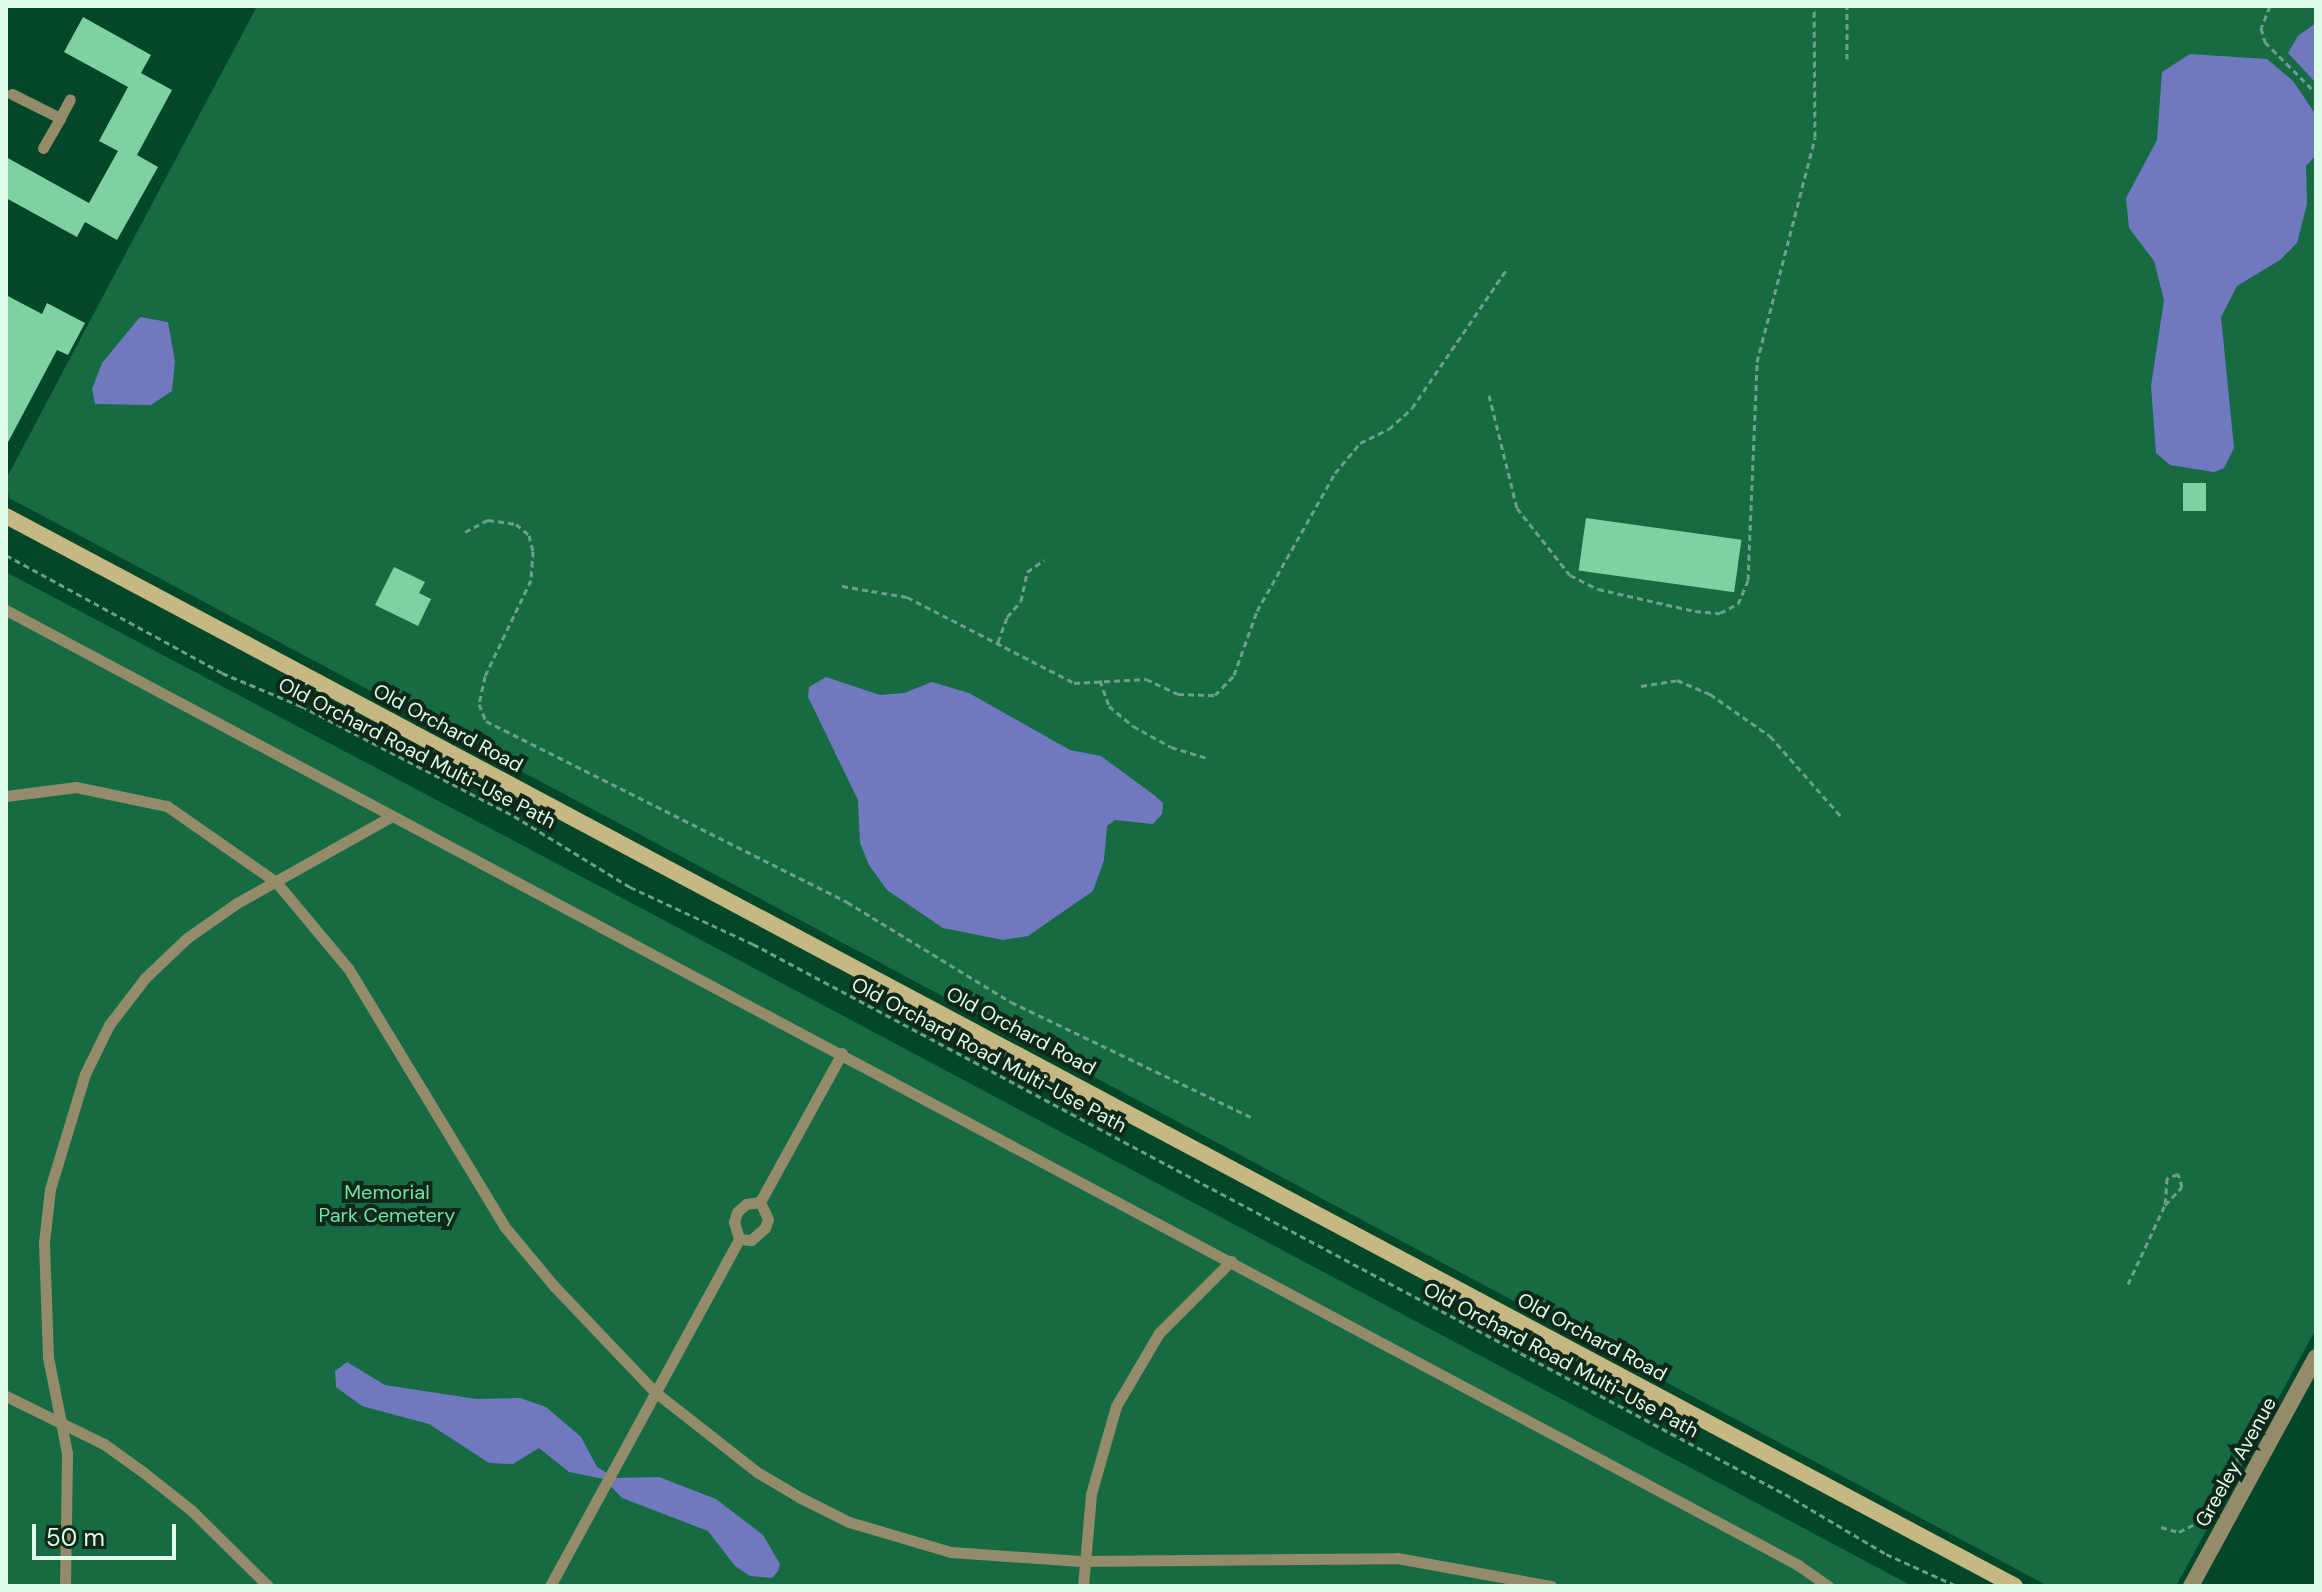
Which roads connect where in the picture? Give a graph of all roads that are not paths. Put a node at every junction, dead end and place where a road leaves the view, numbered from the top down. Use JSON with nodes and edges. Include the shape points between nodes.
{"nodes":[{"id":1,"x":12,"y":94,"type":"dead end"},
{"id":2,"x":70,"y":99,"type":"dead end"},
{"id":3,"x":60,"y":118,"type":"junction"},
{"id":4,"x":43,"y":148,"type":"dead end"},
{"id":5,"x":6,"y":516,"type":"edge"},
{"id":6,"x":6,"y":610,"type":"edge"},
{"id":7,"x":6,"y":796,"type":"edge"},
{"id":8,"x":392,"y":816,"type":"junction"},
{"id":9,"x":276,"y":882,"type":"junction"},
{"id":10,"x":842,"y":1053,"type":"junction"},
{"id":11,"x":760,"y":1202,"type":"junction"},
{"id":12,"x":739,"y":1239,"type":"junction"},
{"id":13,"x":1231,"y":1261,"type":"junction"},
{"id":14,"x":2316,"y":1357,"type":"edge"},
{"id":15,"x":655,"y":1392,"type":"junction"},
{"id":16,"x":6,"y":1396,"type":"edge"},
{"id":17,"x":63,"y":1422,"type":"junction"},
{"id":18,"x":1081,"y":1561,"type":"junction"},
{"id":19,"x":65,"y":1586,"type":"edge"},
{"id":20,"x":268,"y":1586,"type":"edge"},
{"id":21,"x":550,"y":1586,"type":"edge"},
{"id":22,"x":1083,"y":1586,"type":"edge"},
{"id":23,"x":1551,"y":1586,"type":"edge"},
{"id":24,"x":1828,"y":1586,"type":"edge"},
{"id":25,"x":2015,"y":1586,"type":"edge"},
{"id":26,"x":2191,"y":1586,"type":"edge"}],
"edges":[{"from":1,"to":3,"type":"lane"},
{"from":2,"to":3,"type":"lane"},
{"from":3,"to":4,"type":"lane"},
{"from":5,"to":25,"type":"main road","name":"Old Orchard Road"},
{"from":6,"to":8,"type":"lane"},
{"from":7,"to":9,"type":"lane","via":[[76,787],[167,806]]},
{"from":8,"to":9,"type":"lane"},
{"from":8,"to":10,"type":"lane"},
{"from":9,"to":15,"type":"lane","via":[[317,927],[377,1010],[504,1226],[574,1309]]},
{"from":9,"to":17,"type":"lane","via":[[187,938],[145,978],[109,1025],[85,1074],[53,1176],[44,1242],[48,1357]]},
{"from":10,"to":11,"type":"lane"},
{"from":10,"to":13,"type":"lane"},
{"from":11,"to":12,"type":"lane","via":[[737,1212]]},
{"from":11,"to":12,"type":"lane","via":[[768,1219],[765,1228],[751,1240]]},
{"from":12,"to":15,"type":"lane"},
{"from":13,"to":18,"type":"lane","via":[[1159,1333],[1116,1406],[1091,1494]]},
{"from":13,"to":24,"type":"lane","via":[[1798,1565]]},
{"from":14,"to":26,"type":"street","name":"Greeley Avenue"},
{"from":15,"to":18,"type":"lane","via":[[757,1472],[849,1522],[951,1552]]},
{"from":15,"to":21,"type":"lane"},
{"from":16,"to":17,"type":"lane"},
{"from":17,"to":19,"type":"lane","via":[[70,1516]]},
{"from":17,"to":20,"type":"lane","via":[[104,1444],[191,1510]]},
{"from":18,"to":22,"type":"lane"},
{"from":18,"to":23,"type":"lane","via":[[1397,1558]]}]}
